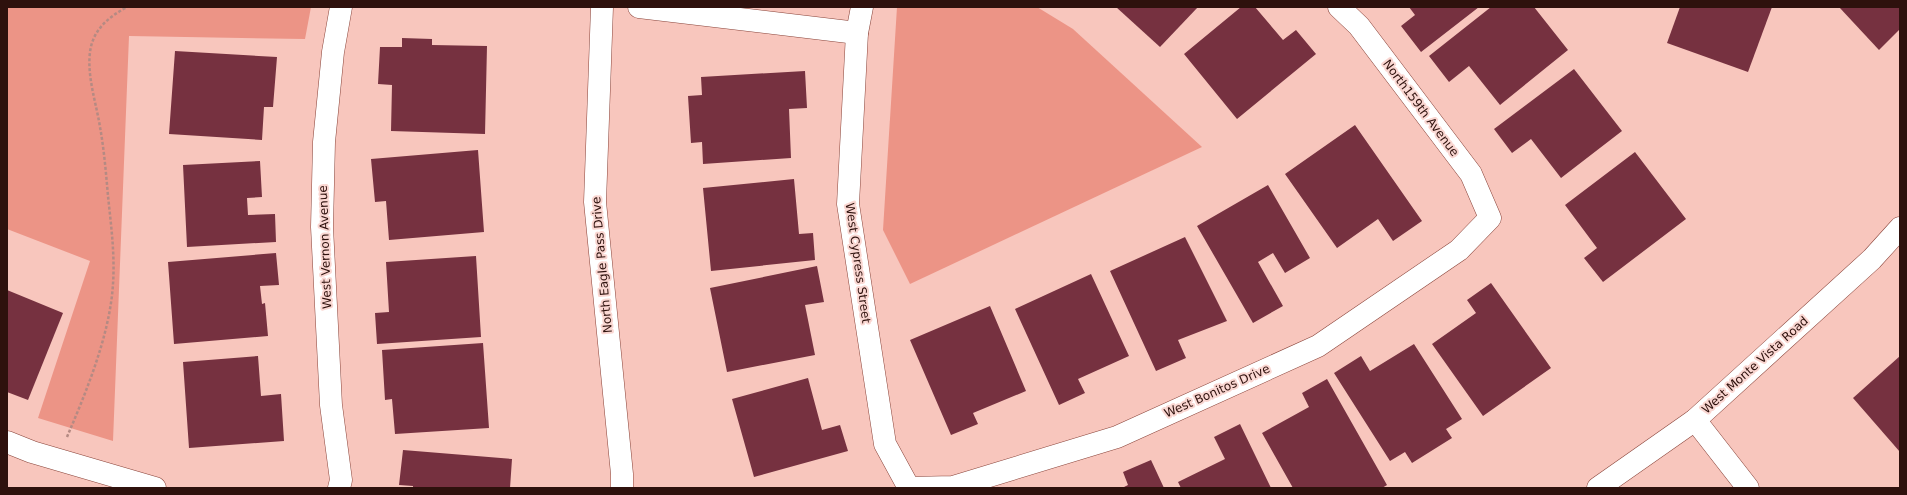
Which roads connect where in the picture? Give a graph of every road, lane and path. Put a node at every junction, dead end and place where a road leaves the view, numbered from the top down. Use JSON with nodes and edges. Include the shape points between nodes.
{"nodes":[{"id":1,"x":127,"y":7,"type":"edge"},
{"id":2,"x":341,"y":7,"type":"edge"},
{"id":3,"x":602,"y":7,"type":"edge"},
{"id":4,"x":639,"y":7,"type":"edge"},
{"id":5,"x":862,"y":7,"type":"edge"},
{"id":6,"x":1339,"y":7,"type":"edge"},
{"id":7,"x":857,"y":33,"type":"junction"},
{"id":8,"x":1490,"y":218,"type":"joint"},
{"id":9,"x":1900,"y":228,"type":"edge"},
{"id":10,"x":1695,"y":420,"type":"junction"},
{"id":11,"x":7,"y":442,"type":"edge"},
{"id":12,"x":59,"y":460,"type":"junction"},
{"id":13,"x":624,"y":483,"type":"edge"},
{"id":14,"x":155,"y":488,"type":"edge"},
{"id":15,"x":339,"y":488,"type":"edge"},
{"id":16,"x":909,"y":488,"type":"edge"},
{"id":17,"x":1598,"y":488,"type":"edge"},
{"id":18,"x":1748,"y":488,"type":"edge"}],
"edges":[{"from":1,"to":12,"type":"path","via":[[104,23],[95,36],[90,51],[89,69],[100,127],[111,222],[111,314]]},
{"from":2,"to":15,"type":"street","name":"West Vernon Avenue","via":[[333,52],[324,142],[322,227],[331,405],[341,480]]},
{"from":3,"to":13,"type":"street","name":"North Eagle Pass Drive","via":[[595,202]]},
{"from":4,"to":7,"type":"street"},
{"from":5,"to":7,"type":"street","name":"West Cypress Street"},
{"from":6,"to":8,"type":"street","name":"North159th Avenue","via":[[1358,26],[1471,174]]},
{"from":7,"to":16,"type":"street","name":"West Cypress Street","via":[[848,204],[885,444]]},
{"from":8,"to":16,"type":"street","name":"West Bonitos Drive","via":[[1459,250],[1318,346],[1117,437],[953,487]]},
{"from":9,"to":10,"type":"street","name":"West Monte Vista Road","via":[[1872,259]]},
{"from":10,"to":17,"type":"street","name":"West Monte Vista Road"},
{"from":10,"to":18,"type":"street"},
{"from":11,"to":12,"type":"street"},
{"from":12,"to":14,"type":"street"}]}
